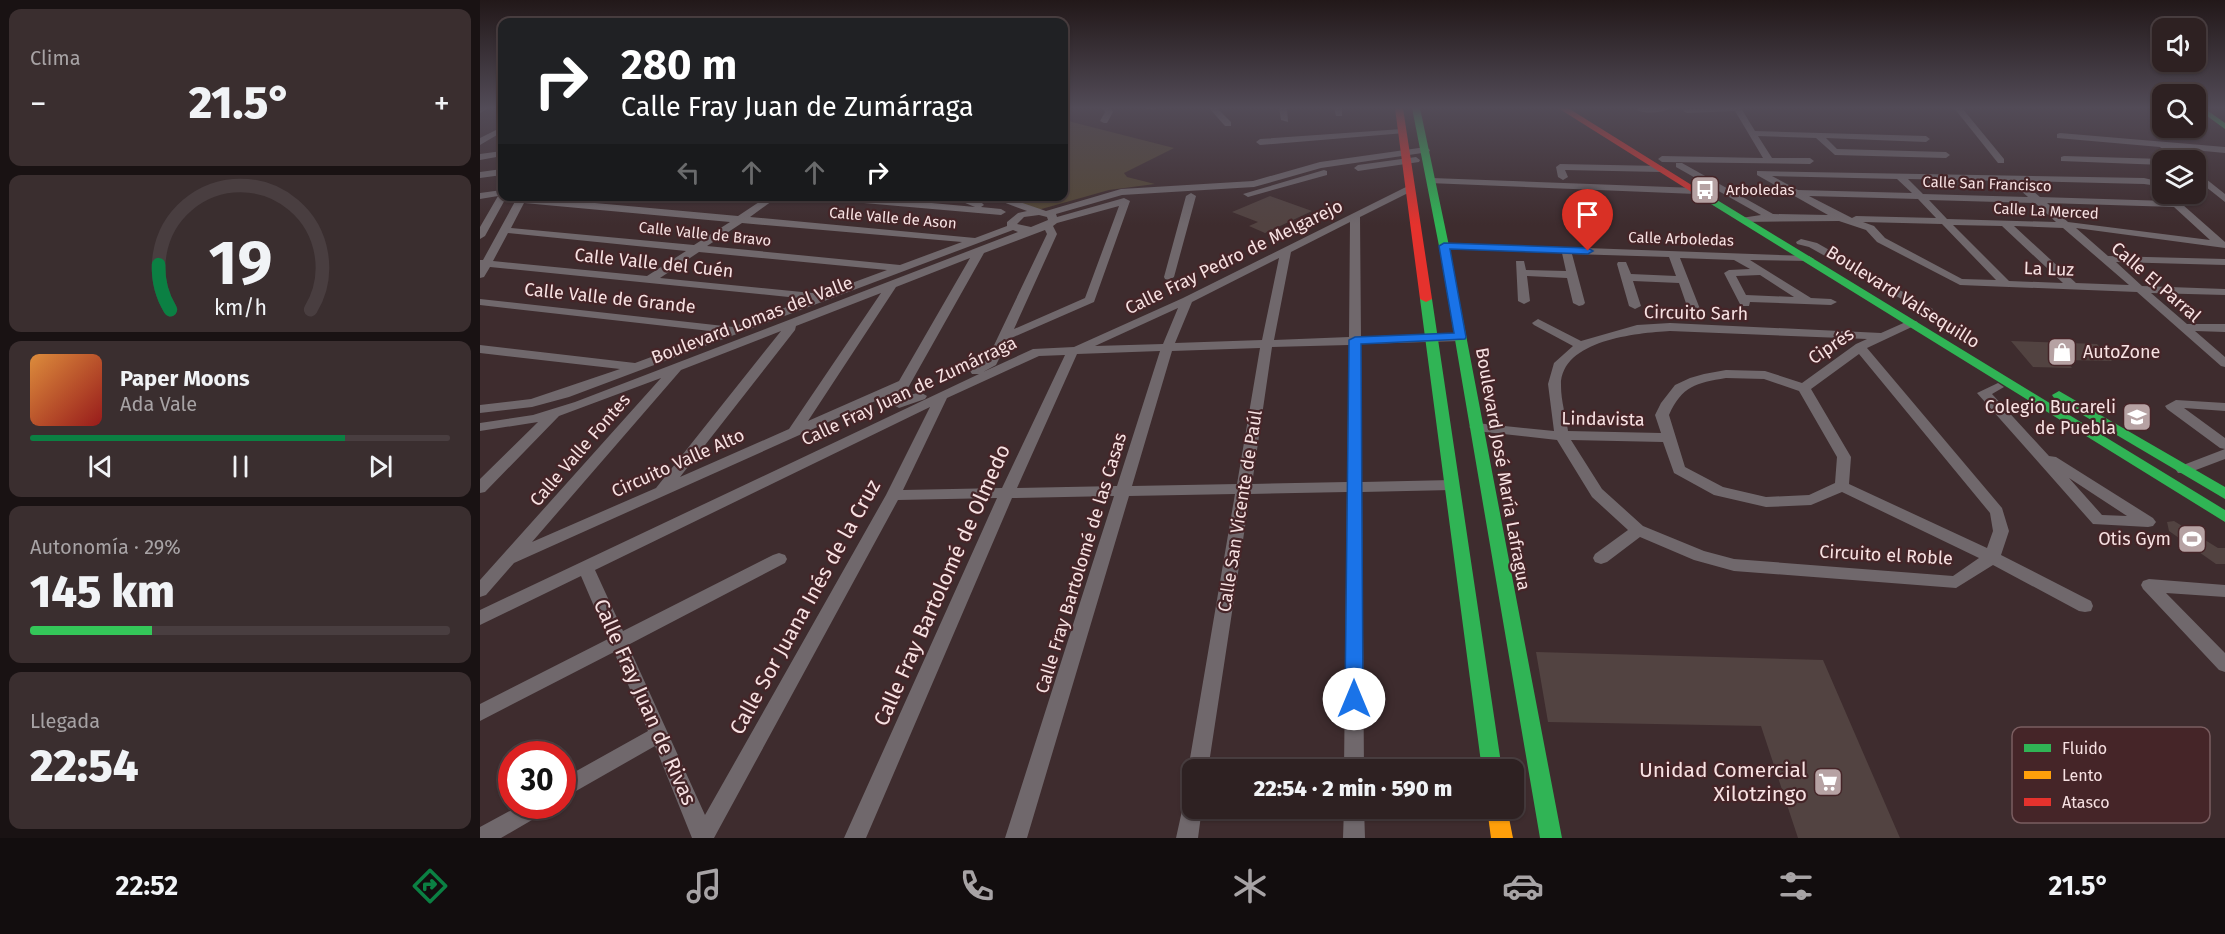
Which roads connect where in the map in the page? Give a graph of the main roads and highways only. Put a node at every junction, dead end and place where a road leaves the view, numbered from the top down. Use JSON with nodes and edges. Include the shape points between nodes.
{"nodes":[{"id":1,"x":1404,"y":147,"type":"edge"},
{"id":2,"x":1425,"y":147,"type":"edge"},
{"id":3,"x":1631,"y":147,"type":"edge"},
{"id":4,"x":1636,"y":147,"type":"edge"},
{"id":5,"x":1661,"y":164,"type":"junction"},
{"id":6,"x":1766,"y":222,"type":"junction"},
{"id":7,"x":1795,"y":245,"type":"junction"},
{"id":8,"x":1948,"y":330,"type":"dead end"},
{"id":9,"x":2051,"y":391,"type":"dead end"},
{"id":10,"x":2225,"y":494,"type":"edge"},
{"id":11,"x":2225,"y":517,"type":"edge"},
{"id":12,"x":1490,"y":759,"type":"edge"},
{"id":13,"x":1499,"y":819,"type":"edge"},
{"id":14,"x":1502,"y":838,"type":"edge"},
{"id":15,"x":1551,"y":838,"type":"edge"}],
"edges":[{"from":1,"to":12,"type":"main road"},
{"from":2,"to":15,"type":"main road","name":"Boulevard José María Lafragua"},
{"from":3,"to":5,"type":"main road","name":"Boulevard Valsequillo"},
{"from":4,"to":5,"type":"main road","name":"Boulevard Valsequillo"},
{"from":5,"to":6,"type":"main road","name":"Boulevard Valsequillo"},
{"from":5,"to":6,"type":"main road","name":"Boulevard Valsequillo","via":[[1744,220]]},
{"from":6,"to":7,"type":"main road","name":"Boulevard Valsequillo"},
{"from":7,"to":8,"type":"main road","name":"Boulevard Valsequillo","via":[[1850,269]]},
{"from":7,"to":11,"type":"main road","name":"Boulevard Valsequillo","via":[[1809,259]]},
{"from":9,"to":10,"type":"main road"},
{"from":13,"to":14,"type":"main road"}]}
